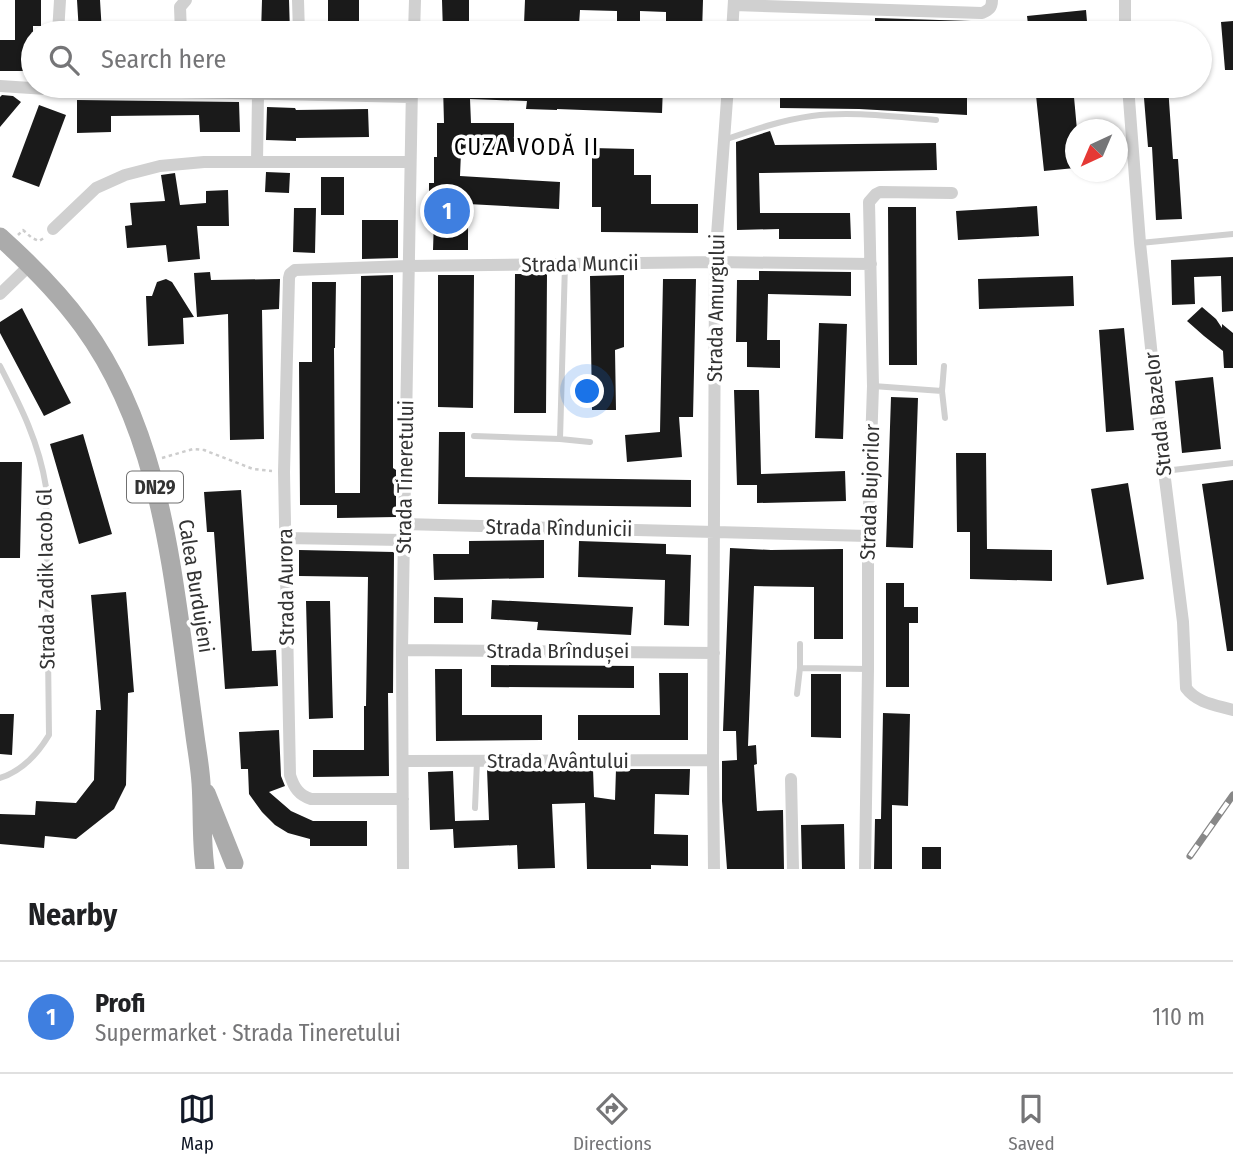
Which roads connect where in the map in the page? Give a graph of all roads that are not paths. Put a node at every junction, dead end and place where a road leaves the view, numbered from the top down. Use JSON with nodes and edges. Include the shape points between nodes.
{"nodes":[{"id":1,"x":60,"y":0,"type":"edge"},
{"id":2,"x":186,"y":0,"type":"edge"},
{"id":3,"x":298,"y":0,"type":"edge"},
{"id":4,"x":415,"y":0,"type":"edge"},
{"id":5,"x":1125,"y":0,"type":"edge"},
{"id":6,"x":734,"y":2,"type":"edge"},
{"id":7,"x":990,"y":5,"type":"edge"},
{"id":8,"x":59,"y":21,"type":"edge"},
{"id":9,"x":181,"y":21,"type":"edge"},
{"id":10,"x":299,"y":21,"type":"edge"},
{"id":11,"x":414,"y":21,"type":"edge"},
{"id":12,"x":733,"y":21,"type":"edge"},
{"id":13,"x":1125,"y":21,"type":"edge"},
{"id":14,"x":0,"y":86,"type":"edge"},
{"id":15,"x":21,"y":87,"type":"edge"},
{"id":16,"x":258,"y":98,"type":"edge"},
{"id":17,"x":412,"y":98,"type":"edge"},
{"id":18,"x":727,"y":98,"type":"edge"},
{"id":19,"x":1129,"y":98,"type":"edge"},
{"id":20,"x":936,"y":120,"type":"dead end"},
{"id":21,"x":724,"y":140,"type":"junction"},
{"id":22,"x":257,"y":162,"type":"junction"},
{"id":23,"x":410,"y":162,"type":"junction"},
{"id":24,"x":952,"y":193,"type":"dead end"},
{"id":25,"x":53,"y":229,"type":"road end"},
{"id":26,"x":1233,"y":234,"type":"edge"},
{"id":27,"x":4,"y":241,"type":"edge"},
{"id":28,"x":1140,"y":243,"type":"junction"},
{"id":29,"x":715,"y":262,"type":"junction"},
{"id":30,"x":565,"y":264,"type":"junction"},
{"id":31,"x":871,"y":264,"type":"junction"},
{"id":32,"x":30,"y":265,"type":"junction"},
{"id":33,"x":408,"y":266,"type":"junction"},
{"id":34,"x":290,"y":274,"type":"joint"},
{"id":35,"x":0,"y":294,"type":"edge"},
{"id":36,"x":0,"y":366,"type":"edge"},
{"id":37,"x":944,"y":366,"type":"dead end"},
{"id":38,"x":873,"y":386,"type":"junction"},
{"id":39,"x":942,"y":391,"type":"junction"},
{"id":40,"x":945,"y":418,"type":"dead end"},
{"id":41,"x":474,"y":436,"type":"dead end"},
{"id":42,"x":561,"y":439,"type":"junction"},
{"id":43,"x":590,"y":442,"type":"dead end"},
{"id":44,"x":1233,"y":463,"type":"edge"},
{"id":45,"x":1164,"y":471,"type":"junction"},
{"id":46,"x":403,"y":524,"type":"junction"},
{"id":47,"x":714,"y":531,"type":"junction"},
{"id":48,"x":868,"y":537,"type":"junction"},
{"id":49,"x":284,"y":538,"type":"junction"},
{"id":50,"x":403,"y":540,"type":"junction"},
{"id":51,"x":800,"y":645,"type":"dead end"},
{"id":52,"x":402,"y":650,"type":"junction"},
{"id":53,"x":714,"y":653,"type":"junction"},
{"id":54,"x":800,"y":667,"type":"junction"},
{"id":55,"x":868,"y":669,"type":"junction"},
{"id":56,"x":797,"y":694,"type":"dead end"},
{"id":57,"x":1233,"y":710,"type":"edge"},
{"id":58,"x":713,"y":760,"type":"junction"},
{"id":59,"x":402,"y":761,"type":"junction"},
{"id":60,"x":477,"y":761,"type":"junction"},
{"id":61,"x":0,"y":778,"type":"edge"},
{"id":62,"x":791,"y":779,"type":"dead end"},
{"id":63,"x":201,"y":782,"type":"junction"},
{"id":64,"x":403,"y":799,"type":"junction"},
{"id":65,"x":475,"y":808,"type":"dead end"},
{"id":66,"x":239,"y":866,"type":"edge"},
{"id":67,"x":204,"y":868,"type":"edge"},
{"id":68,"x":403,"y":869,"type":"edge"},
{"id":69,"x":714,"y":869,"type":"edge"},
{"id":70,"x":793,"y":869,"type":"edge"},
{"id":71,"x":865,"y":869,"type":"edge"}],
"edges":[{"from":1,"to":8,"type":"street"},
{"from":2,"to":9,"type":"street","via":[[180,7]]},
{"from":3,"to":10,"type":"street"},
{"from":4,"to":11,"type":"street"},
{"from":5,"to":13,"type":"street"},
{"from":6,"to":7,"type":"street","via":[[982,13]]},
{"from":6,"to":12,"type":"street"},
{"from":14,"to":15,"type":"street"},
{"from":16,"to":22,"type":"street"},
{"from":17,"to":23,"type":"street","name":"Strada Tineretului"},
{"from":18,"to":21,"type":"street","name":"Strada Amurgului"},
{"from":19,"to":28,"type":"street","name":"Strada Bazelor"},
{"from":20,"to":21,"type":"lane","via":[[862,114],[813,116]]},
{"from":21,"to":29,"type":"street","name":"Strada Amurgului"},
{"from":22,"to":23,"type":"street"},
{"from":22,"to":25,"type":"street","via":[[160,166],[125,175],[96,188]]},
{"from":23,"to":33,"type":"street","name":"Strada Tineretului"},
{"from":24,"to":31,"type":"street","name":"Strada Bujorilor","via":[[876,194],[869,202]]},
{"from":26,"to":28,"type":"lane"},
{"from":27,"to":32,"type":"main road","name":"Calea Burdujeni","number":"DN29"},
{"from":28,"to":45,"type":"street","name":"Strada Bazelor"},
{"from":29,"to":30,"type":"street","name":"Strada Muncii"},
{"from":29,"to":31,"type":"street","name":"Strada Muncii"},
{"from":29,"to":47,"type":"street","name":"Strada Amurgului"},
{"from":30,"to":33,"type":"street","name":"Strada Muncii"},
{"from":30,"to":42,"type":"lane"},
{"from":31,"to":38,"type":"street","name":"Strada Bujorilor"},
{"from":32,"to":35,"type":"street"},
{"from":32,"to":63,"type":"main road","name":"Calea Burdujeni","number":"DN29","via":[[85,328],[106,362],[149,463],[169,547]]},
{"from":33,"to":34,"type":"street","name":"Strada Muncii","via":[[295,270]]},
{"from":33,"to":46,"type":"street","name":"Strada Tineretului"},
{"from":34,"to":49,"type":"street","name":"Strada Aurora"},
{"from":36,"to":61,"type":"lane","name":"Strada Zadik Iacob Gl","via":[[38,448],[46,487],[48,708],[48,734],[42,746],[22,768]]},
{"from":37,"to":39,"type":"lane"},
{"from":38,"to":39,"type":"lane"},
{"from":38,"to":48,"type":"street","name":"Strada Bujorilor"},
{"from":39,"to":40,"type":"lane"},
{"from":41,"to":42,"type":"lane"},
{"from":42,"to":43,"type":"lane"},
{"from":44,"to":45,"type":"lane"},
{"from":45,"to":57,"type":"street","name":"Strada Bazelor","via":[[1183,622],[1186,688],[1203,702]]},
{"from":46,"to":47,"type":"street","name":"Strada Rîndunicii"},
{"from":46,"to":50,"type":"street","name":"Strada Tineretului"},
{"from":47,"to":48,"type":"street"},
{"from":47,"to":53,"type":"street","name":"Strada Amurgului"},
{"from":48,"to":55,"type":"street","name":"Strada Bujorilor"},
{"from":49,"to":50,"type":"street"},
{"from":49,"to":64,"type":"street","name":"Strada Aurora","via":[[292,783],[311,799]]},
{"from":50,"to":52,"type":"street","name":"Strada Tineretului"},
{"from":51,"to":54,"type":"lane"},
{"from":52,"to":53,"type":"street","name":"Strada Brîndușei"},
{"from":52,"to":59,"type":"street","name":"Strada Tineretului"},
{"from":53,"to":58,"type":"street","name":"Strada Amurgului"},
{"from":54,"to":55,"type":"lane"},
{"from":54,"to":56,"type":"lane"},
{"from":55,"to":71,"type":"street","name":"Strada Bujorilor"},
{"from":58,"to":60,"type":"street","name":"Strada Avântului"},
{"from":58,"to":69,"type":"street","name":"Strada Amurgului"},
{"from":59,"to":60,"type":"street","name":"Strada Avântului"},
{"from":59,"to":64,"type":"street","name":"Strada Tineretului"},
{"from":60,"to":65,"type":"lane"},
{"from":62,"to":70,"type":"street"},
{"from":63,"to":66,"type":"main road","name":"Calea Burdujeni","number":"DN29"},
{"from":63,"to":67,"type":"main road","name":"Calea Burdujeni","number":"DN29"},
{"from":64,"to":68,"type":"street","name":"Strada Tineretului"},
{"from":66,"to":67,"type":"main road","number":"DN29","via":[[224,862]]}]}
